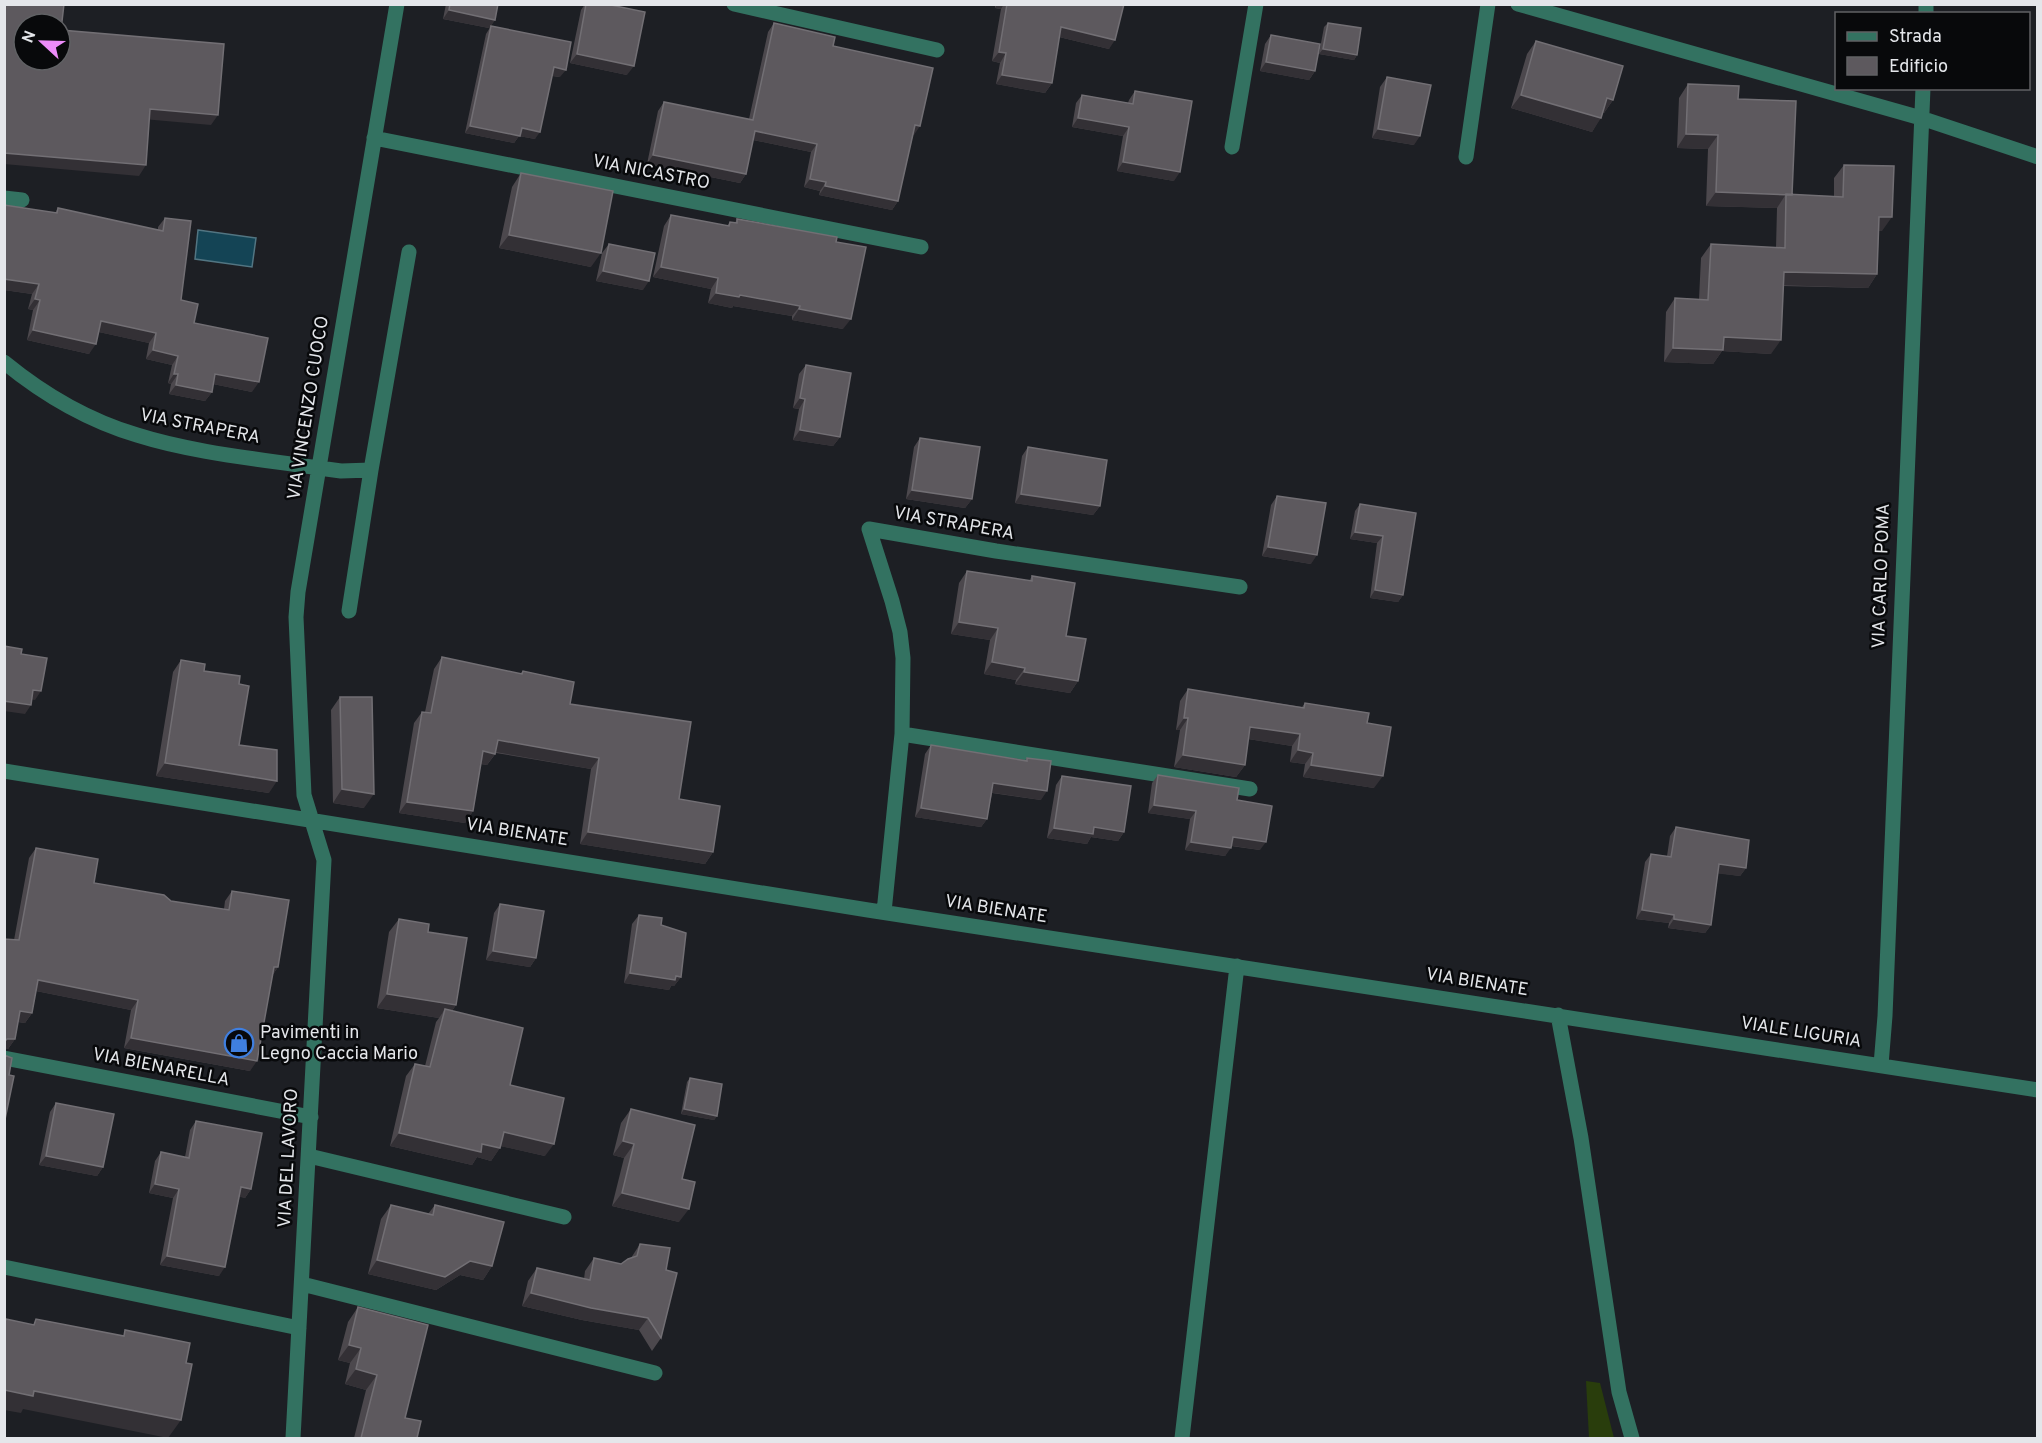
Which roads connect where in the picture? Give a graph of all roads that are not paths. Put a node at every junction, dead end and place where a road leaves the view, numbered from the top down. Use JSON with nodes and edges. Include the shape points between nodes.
{"nodes":[{"id":1,"x":397,"y":4,"type":"edge"},
{"id":2,"x":734,"y":4,"type":"edge"},
{"id":3,"x":1256,"y":4,"type":"edge"},
{"id":4,"x":1488,"y":4,"type":"edge"},
{"id":5,"x":1518,"y":4,"type":"edge"},
{"id":6,"x":937,"y":50,"type":"dead end"},
{"id":7,"x":1923,"y":90,"type":"edge"},
{"id":8,"x":1922,"y":118,"type":"junction"},
{"id":9,"x":374,"y":138,"type":"junction"},
{"id":10,"x":1232,"y":147,"type":"dead end"},
{"id":11,"x":1466,"y":157,"type":"dead end"},
{"id":12,"x":2037,"y":157,"type":"edge"},
{"id":13,"x":4,"y":198,"type":"edge"},
{"id":14,"x":22,"y":200,"type":"dead end"},
{"id":15,"x":921,"y":247,"type":"dead end"},
{"id":16,"x":409,"y":252,"type":"dead end"},
{"id":17,"x":4,"y":362,"type":"edge"},
{"id":18,"x":319,"y":468,"type":"junction"},
{"id":19,"x":370,"y":470,"type":"junction"},
{"id":20,"x":1240,"y":587,"type":"dead end"},
{"id":21,"x":348,"y":611,"type":"dead end"},
{"id":22,"x":902,"y":734,"type":"junction"},
{"id":23,"x":4,"y":771,"type":"edge"},
{"id":24,"x":1250,"y":789,"type":"dead end"},
{"id":25,"x":311,"y":820,"type":"junction"},
{"id":26,"x":884,"y":912,"type":"junction"},
{"id":27,"x":1237,"y":966,"type":"junction"},
{"id":28,"x":1558,"y":1015,"type":"junction"},
{"id":29,"x":4,"y":1058,"type":"edge"},
{"id":30,"x":1881,"y":1065,"type":"junction"},
{"id":31,"x":2037,"y":1090,"type":"edge"},
{"id":32,"x":311,"y":1117,"type":"junction"},
{"id":33,"x":309,"y":1156,"type":"junction"},
{"id":34,"x":564,"y":1217,"type":"dead end"},
{"id":35,"x":4,"y":1267,"type":"edge"},
{"id":36,"x":302,"y":1284,"type":"junction"},
{"id":37,"x":299,"y":1328,"type":"junction"},
{"id":38,"x":655,"y":1373,"type":"dead end"},
{"id":39,"x":293,"y":1438,"type":"edge"},
{"id":40,"x":1182,"y":1438,"type":"edge"},
{"id":41,"x":1632,"y":1438,"type":"edge"}],
"edges":[{"from":1,"to":9,"type":"street","name":"VIA VINCENZO CUOCO"},
{"from":2,"to":6,"type":"street"},
{"from":3,"to":10,"type":"street"},
{"from":4,"to":11,"type":"street"},
{"from":5,"to":8,"type":"street"},
{"from":7,"to":8,"type":"street","name":"VIA CARLO POMA"},
{"from":8,"to":12,"type":"street"},
{"from":8,"to":30,"type":"street","name":"VIA CARLO POMA"},
{"from":9,"to":15,"type":"street","name":"VIA NICASTRO"},
{"from":9,"to":18,"type":"street","name":"VIA VINCENZO CUOCO"},
{"from":13,"to":14,"type":"street"},
{"from":16,"to":19,"type":"street"},
{"from":17,"to":18,"type":"street","name":"VIA STRAPERA","via":[[48,393],[123,431],[179,445]]},
{"from":18,"to":19,"type":"street","name":"VIA STRAPERA"},
{"from":18,"to":25,"type":"street","name":"VIA VINCENZO CUOCO","via":[[296,617],[304,795]]},
{"from":19,"to":21,"type":"street"},
{"from":20,"to":22,"type":"street","name":"VIA STRAPERA","via":[[869,530],[900,632]]},
{"from":22,"to":24,"type":"street"},
{"from":22,"to":26,"type":"street","name":"VIA STRAPERA"},
{"from":23,"to":25,"type":"street","name":"VIA BIENATE"},
{"from":25,"to":26,"type":"street","name":"VIA BIENATE"},
{"from":25,"to":32,"type":"street","name":"VIA DEL LAVORO","via":[[324,860]]},
{"from":26,"to":27,"type":"street","name":"VIA BIENATE"},
{"from":27,"to":28,"type":"street","name":"VIA BIENATE"},
{"from":27,"to":40,"type":"street"},
{"from":28,"to":30,"type":"street","name":"VIALE LIGURIA"},
{"from":28,"to":41,"type":"street","via":[[1620,1392]]},
{"from":29,"to":32,"type":"street","name":"VIA BIENARELLA"},
{"from":30,"to":31,"type":"street","name":"VIALE LIGURIA"},
{"from":32,"to":33,"type":"street","name":"VIA DEL LAVORO"},
{"from":33,"to":34,"type":"street"},
{"from":33,"to":36,"type":"street","name":"VIA DEL LAVORO"},
{"from":35,"to":37,"type":"street"},
{"from":36,"to":37,"type":"street","name":"VIA DEL LAVORO"},
{"from":36,"to":38,"type":"street"},
{"from":37,"to":39,"type":"street","name":"VIA DEL LAVORO"}]}
